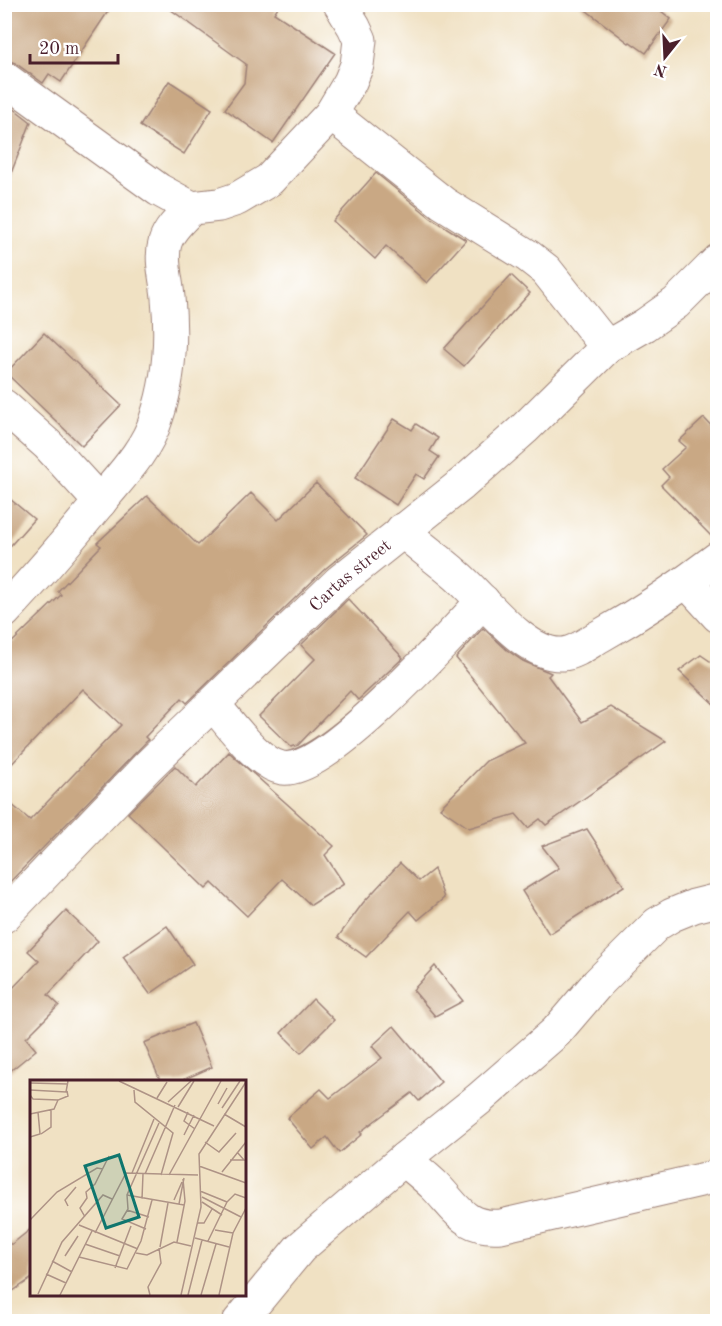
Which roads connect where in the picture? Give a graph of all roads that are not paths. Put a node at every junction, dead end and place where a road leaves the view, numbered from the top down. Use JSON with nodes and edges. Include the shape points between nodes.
{"nodes":[{"id":1,"x":340,"y":4,"type":"edge"},
{"id":2,"x":4,"y":78,"type":"edge"},
{"id":3,"x":331,"y":114,"type":"junction"},
{"id":4,"x":192,"y":207,"type":"junction"},
{"id":5,"x":717,"y":261,"type":"edge"},
{"id":6,"x":607,"y":347,"type":"junction"},
{"id":7,"x":4,"y":406,"type":"edge"},
{"id":8,"x":100,"y":502,"type":"junction"},
{"id":9,"x":402,"y":530,"type":"junction"},
{"id":10,"x":717,"y":558,"type":"edge"},
{"id":11,"x":687,"y":582,"type":"junction"},
{"id":12,"x":483,"y":601,"type":"junction"},
{"id":13,"x":4,"y":612,"type":"edge"},
{"id":14,"x":717,"y":616,"type":"edge"},
{"id":15,"x":213,"y":704,"type":"junction"},
{"id":16,"x":717,"y":900,"type":"edge"},
{"id":17,"x":4,"y":916,"type":"edge"},
{"id":18,"x":404,"y":1159,"type":"junction"},
{"id":19,"x":717,"y":1176,"type":"edge"},
{"id":20,"x":239,"y":1322,"type":"edge"}],
"edges":[{"from":1,"to":3,"type":"street","via":[[360,40],[357,65]]},
{"from":2,"to":4,"type":"street","via":[[159,190]]},
{"from":3,"to":4,"type":"street","via":[[269,180],[237,199]]},
{"from":3,"to":6,"type":"street","via":[[443,203],[546,270]]},
{"from":4,"to":8,"type":"street","via":[[168,236],[164,247],[169,357],[156,420],[139,451]]},
{"from":5,"to":6,"type":"street","name":"Cartas street","via":[[676,303]]},
{"from":6,"to":9,"type":"street","name":"Cartas street","via":[[497,453]]},
{"from":7,"to":8,"type":"street"},
{"from":8,"to":13,"type":"street"},
{"from":9,"to":12,"type":"street"},
{"from":9,"to":15,"type":"street","name":"Cartas street","via":[[339,582]]},
{"from":10,"to":11,"type":"street"},
{"from":11,"to":12,"type":"street","via":[[579,648],[562,654],[529,643]]},
{"from":11,"to":14,"type":"street"},
{"from":12,"to":15,"type":"street","via":[[394,695],[330,748],[298,767],[281,768],[269,763]]},
{"from":15,"to":17,"type":"street","name":"Cartas street"},
{"from":16,"to":18,"type":"street","via":[[657,924],[556,1032]]},
{"from":18,"to":19,"type":"street","via":[[466,1219],[486,1227]]},
{"from":18,"to":20,"type":"street","via":[[300,1248]]}]}
